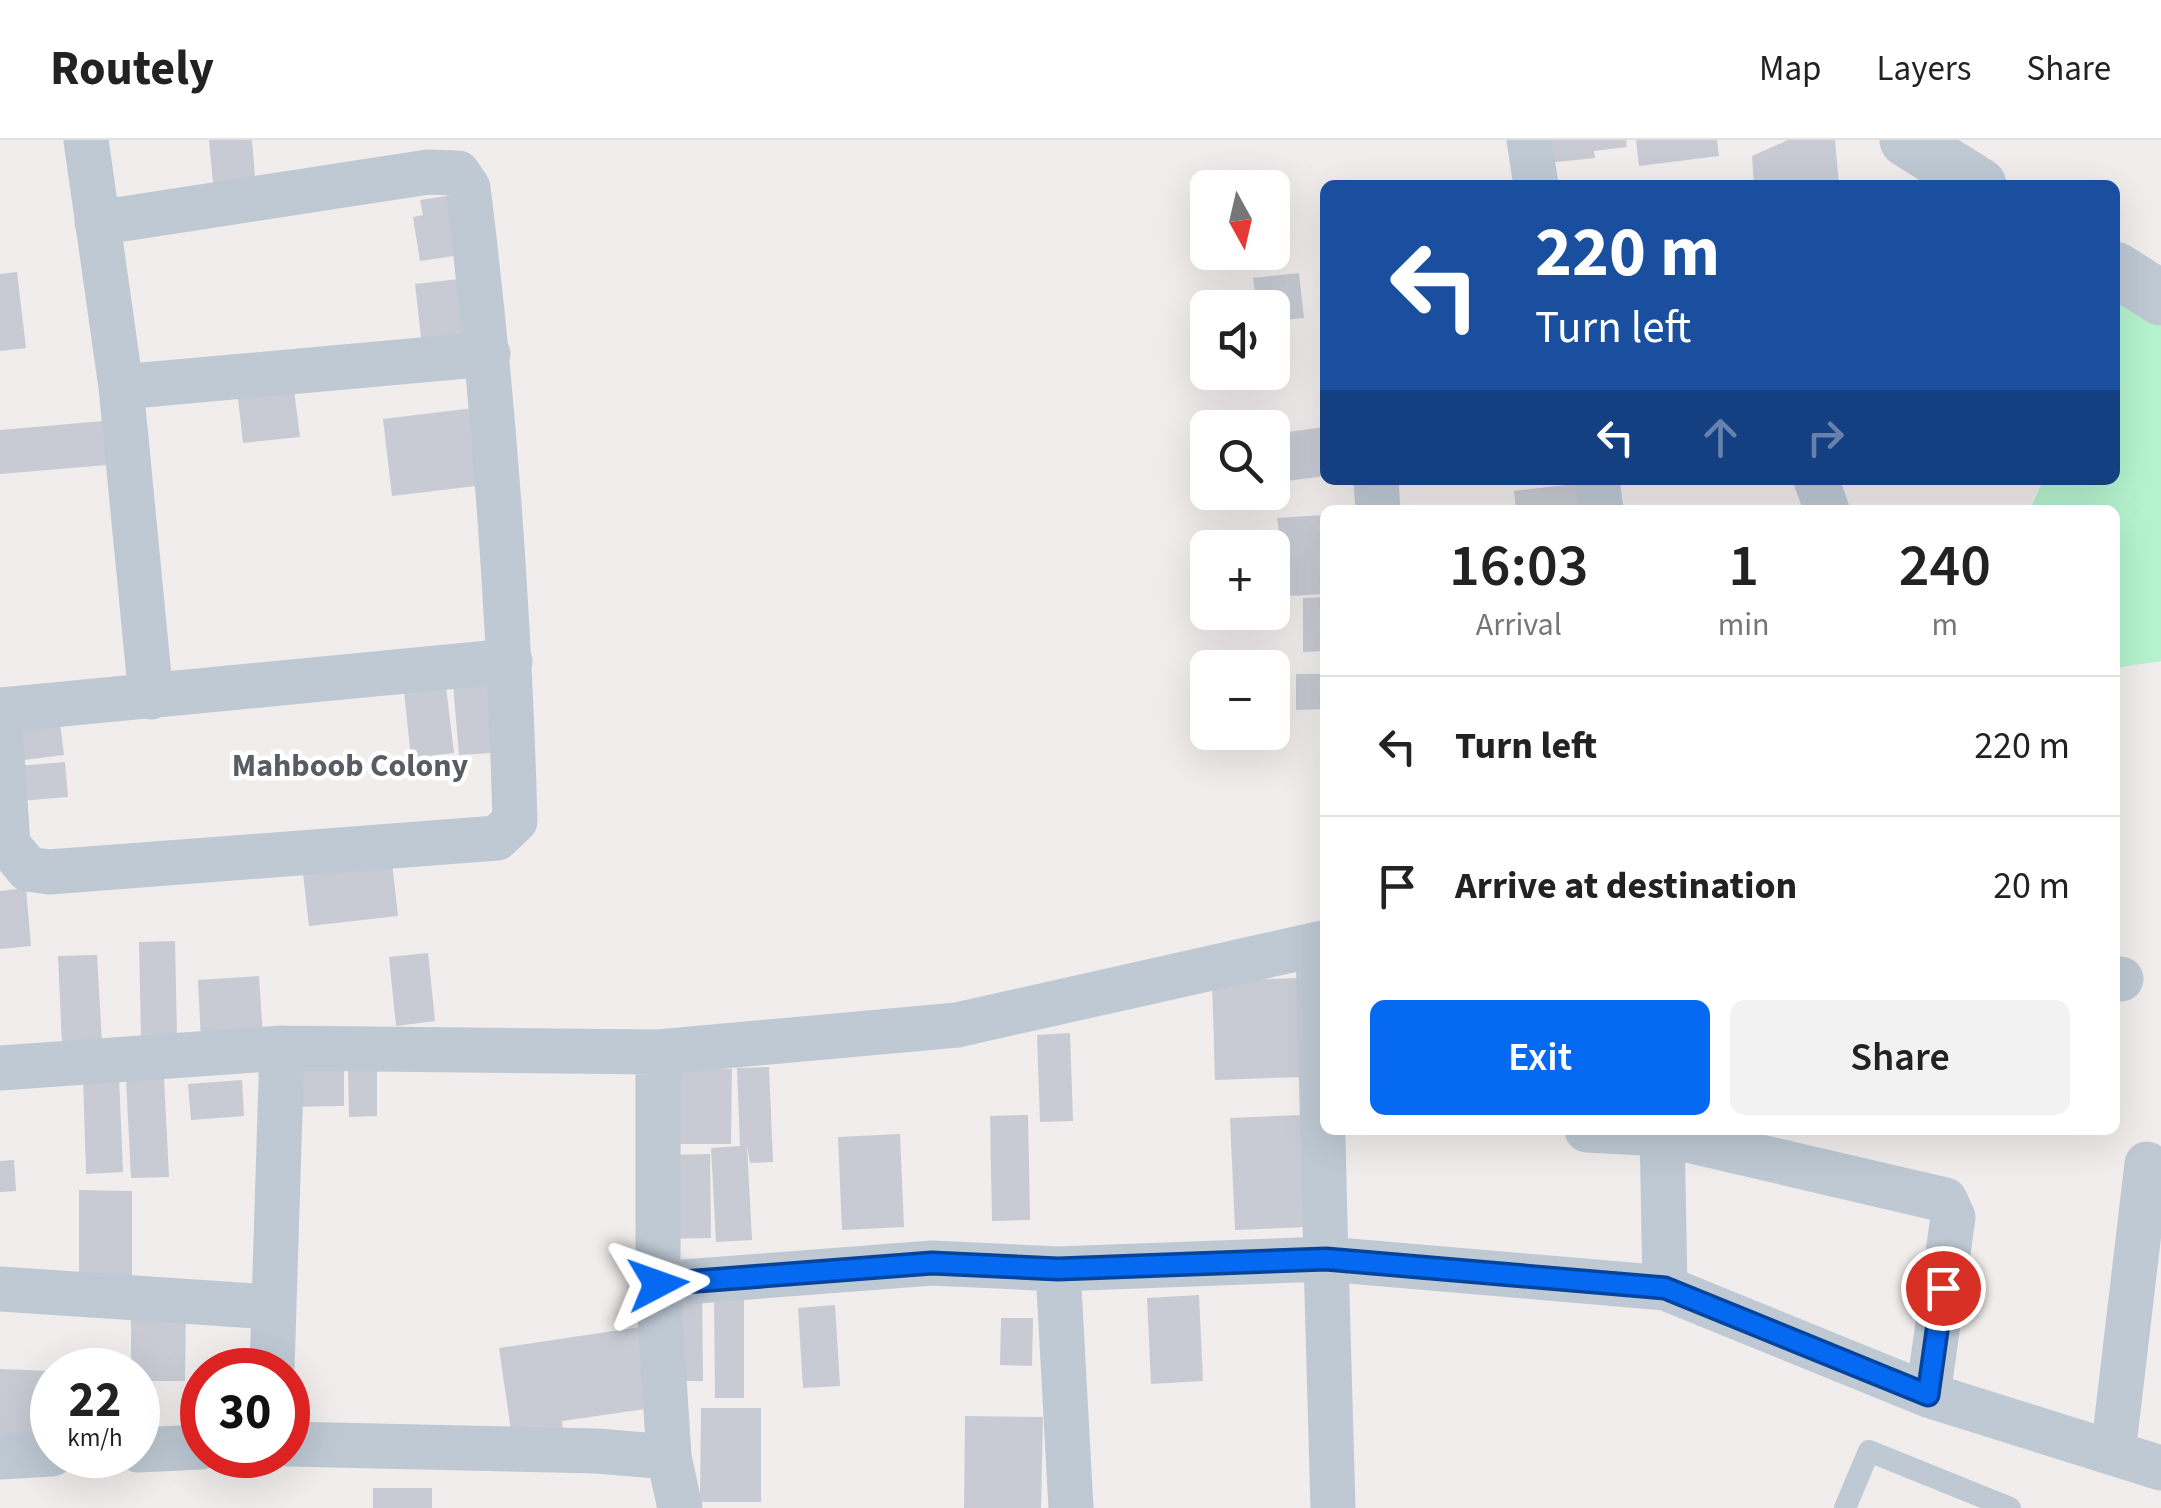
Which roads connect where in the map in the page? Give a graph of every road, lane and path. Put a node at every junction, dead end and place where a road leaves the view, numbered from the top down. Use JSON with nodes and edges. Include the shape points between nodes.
{"nodes":[{"id":1,"x":86,"y":140,"type":"edge"},
{"id":2,"x":1528,"y":140,"type":"edge"},
{"id":3,"x":1907,"y":140,"type":"edge"},
{"id":4,"x":1535,"y":180,"type":"edge"},
{"id":5,"x":1971,"y":180,"type":"edge"},
{"id":6,"x":97,"y":222,"type":"junction"},
{"id":7,"x":2120,"y":272,"type":"edge"},
{"id":8,"x":2161,"y":298,"type":"edge"},
{"id":9,"x":488,"y":354,"type":"junction"},
{"id":10,"x":121,"y":386,"type":"junction"},
{"id":11,"x":510,"y":660,"type":"junction"},
{"id":12,"x":152,"y":697,"type":"junction"},
{"id":13,"x":0,"y":710,"type":"edge"},
{"id":14,"x":0,"y":726,"type":"edge"},
{"id":15,"x":1320,"y":944,"type":"edge"},
{"id":16,"x":282,"y":1048,"type":"junction"},
{"id":17,"x":658,"y":1052,"type":"junction"},
{"id":18,"x":0,"y":1068,"type":"edge"},
{"id":19,"x":1324,"y":1135,"type":"edge"},
{"id":20,"x":1662,"y":1135,"type":"edge"},
{"id":21,"x":1674,"y":1135,"type":"edge"},
{"id":22,"x":2147,"y":1164,"type":"dead end"},
{"id":23,"x":1326,"y":1259,"type":"junction"},
{"id":24,"x":1058,"y":1269,"type":"junction"},
{"id":25,"x":658,"y":1284,"type":"junction"},
{"id":26,"x":1665,"y":1288,"type":"junction"},
{"id":27,"x":0,"y":1289,"type":"edge"},
{"id":28,"x":271,"y":1306,"type":"junction"},
{"id":29,"x":272,"y":1348,"type":"edge"},
{"id":30,"x":1928,"y":1395,"type":"junction"},
{"id":31,"x":310,"y":1444,"type":"edge"},
{"id":32,"x":2112,"y":1453,"type":"junction"},
{"id":33,"x":30,"y":1455,"type":"edge"},
{"id":34,"x":0,"y":1457,"type":"edge"},
{"id":35,"x":669,"y":1457,"type":"junction"},
{"id":36,"x":2161,"y":1468,"type":"edge"},
{"id":37,"x":680,"y":1508,"type":"edge"},
{"id":38,"x":1070,"y":1508,"type":"edge"},
{"id":39,"x":1333,"y":1508,"type":"edge"},
{"id":40,"x":1844,"y":1508,"type":"edge"},
{"id":41,"x":2010,"y":1508,"type":"edge"}],
"edges":[{"from":1,"to":6,"type":"street"},
{"from":2,"to":4,"type":"street"},
{"from":3,"to":5,"type":"street"},
{"from":6,"to":9,"type":"street","via":[[428,172],[458,173],[468,188]]},
{"from":6,"to":10,"type":"street"},
{"from":7,"to":8,"type":"street"},
{"from":9,"to":10,"type":"street"},
{"from":9,"to":11,"type":"street"},
{"from":10,"to":12,"type":"street"},
{"from":11,"to":12,"type":"street"},
{"from":11,"to":14,"type":"street","via":[[515,821],[497,838],[28,869],[8,845]]},
{"from":12,"to":13,"type":"street"},
{"from":15,"to":17,"type":"street","via":[[957,1024]]},
{"from":16,"to":17,"type":"street"},
{"from":16,"to":18,"type":"street"},
{"from":16,"to":28,"type":"street"},
{"from":17,"to":25,"type":"street"},
{"from":19,"to":23,"type":"street"},
{"from":20,"to":26,"type":"street"},
{"from":21,"to":30,"type":"street","via":[[1945,1200],[1953,1217]]},
{"from":22,"to":32,"type":"street"},
{"from":23,"to":24,"type":"street"},
{"from":23,"to":26,"type":"street"},
{"from":23,"to":39,"type":"street"},
{"from":24,"to":25,"type":"street","via":[[932,1263]]},
{"from":24,"to":38,"type":"street"},
{"from":25,"to":35,"type":"street"},
{"from":26,"to":30,"type":"street"},
{"from":27,"to":28,"type":"street"},
{"from":28,"to":29,"type":"street"},
{"from":30,"to":32,"type":"street"},
{"from":31,"to":35,"type":"street"},
{"from":32,"to":36,"type":"street"},
{"from":33,"to":34,"type":"street"},
{"from":35,"to":37,"type":"street"},
{"from":40,"to":41,"type":"lane","via":[[1869,1451]]}]}
